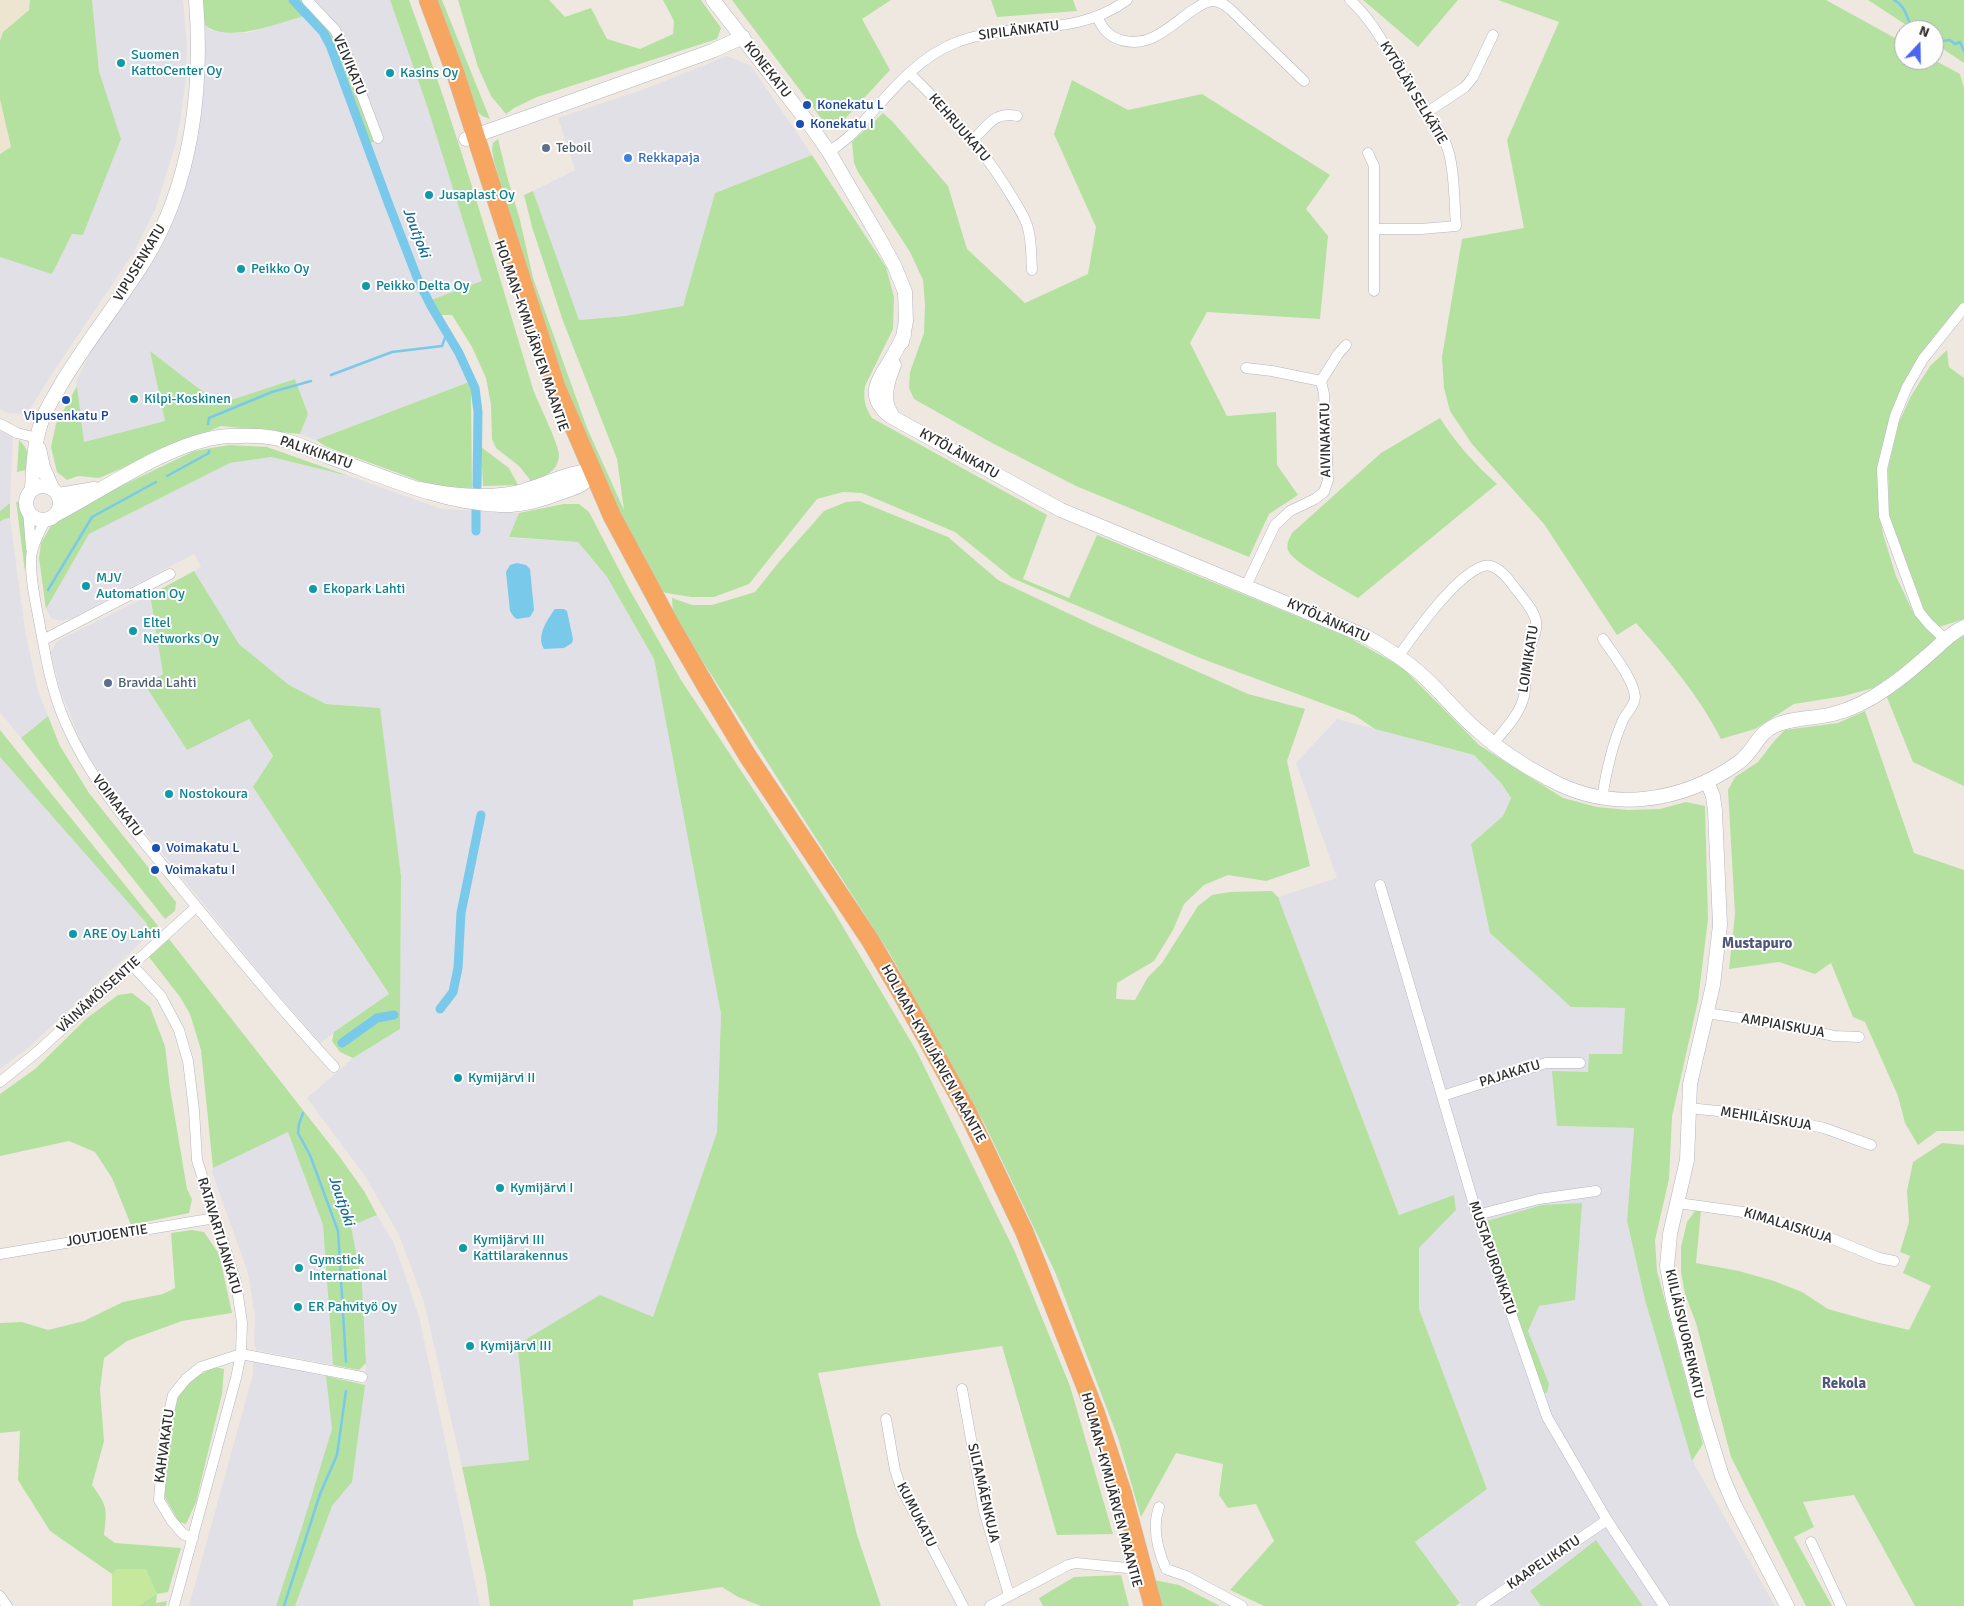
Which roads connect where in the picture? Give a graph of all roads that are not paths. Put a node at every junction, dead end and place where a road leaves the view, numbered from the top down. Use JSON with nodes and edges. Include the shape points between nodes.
{"nodes":[{"id":1,"x":196,"y":0,"type":"edge"},
{"id":2,"x":307,"y":0,"type":"edge"},
{"id":3,"x":417,"y":0,"type":"edge"},
{"id":4,"x":428,"y":0,"type":"edge"},
{"id":5,"x":713,"y":0,"type":"edge"},
{"id":6,"x":1350,"y":0,"type":"edge"},
{"id":7,"x":1120,"y":2,"type":"edge"},
{"id":8,"x":1097,"y":17,"type":"junction"},
{"id":9,"x":1493,"y":35,"type":"dead end"},
{"id":10,"x":743,"y":37,"type":"junction"},
{"id":11,"x":908,"y":73,"type":"junction"},
{"id":12,"x":1304,"y":81,"type":"dead end"},
{"id":13,"x":1426,"y":113,"type":"junction"},
{"id":14,"x":1017,"y":116,"type":"dead end"},
{"id":15,"x":378,"y":138,"type":"dead end"},
{"id":16,"x":471,"y":138,"type":"junction"},
{"id":17,"x":973,"y":140,"type":"junction"},
{"id":18,"x":829,"y":152,"type":"junction"},
{"id":19,"x":1368,"y":153,"type":"dead end"},
{"id":20,"x":1375,"y":229,"type":"junction"},
{"id":21,"x":1032,"y":270,"type":"dead end"},
{"id":22,"x":1374,"y":291,"type":"dead end"},
{"id":23,"x":1964,"y":308,"type":"edge"},
{"id":24,"x":1346,"y":345,"type":"dead end"},
{"id":25,"x":1246,"y":368,"type":"dead end"},
{"id":26,"x":885,"y":377,"type":"joint"},
{"id":27,"x":1321,"y":381,"type":"junction"},
{"id":28,"x":0,"y":424,"type":"edge"},
{"id":29,"x":37,"y":438,"type":"junction"},
{"id":30,"x":585,"y":476,"type":"junction"},
{"id":31,"x":99,"y":488,"type":"junction"},
{"id":32,"x":32,"y":490,"type":"junction"},
{"id":33,"x":55,"y":491,"type":"junction"},
{"id":34,"x":28,"y":510,"type":"junction"},
{"id":35,"x":51,"y":517,"type":"junction"},
{"id":36,"x":31,"y":557,"type":"junction"},
{"id":37,"x":170,"y":574,"type":"dead end"},
{"id":38,"x":1246,"y":586,"type":"junction"},
{"id":39,"x":1964,"y":627,"type":"edge"},
{"id":40,"x":1603,"y":639,"type":"dead end"},
{"id":41,"x":43,"y":640,"type":"junction"},
{"id":42,"x":1946,"y":640,"type":"junction"},
{"id":43,"x":1398,"y":657,"type":"junction"},
{"id":44,"x":1494,"y":743,"type":"junction"},
{"id":45,"x":1707,"y":781,"type":"junction"},
{"id":46,"x":1602,"y":799,"type":"junction"},
{"id":47,"x":1380,"y":884,"type":"dead end"},
{"id":48,"x":196,"y":907,"type":"junction"},
{"id":49,"x":132,"y":965,"type":"junction"},
{"id":50,"x":1706,"y":1013,"type":"junction"},
{"id":51,"x":1859,"y":1037,"type":"dead end"},
{"id":52,"x":1580,"y":1063,"type":"dead end"},
{"id":53,"x":334,"y":1067,"type":"dead end"},
{"id":54,"x":0,"y":1082,"type":"edge"},
{"id":55,"x":1442,"y":1096,"type":"junction"},
{"id":56,"x":1688,"y":1108,"type":"junction"},
{"id":57,"x":1871,"y":1145,"type":"dead end"},
{"id":58,"x":1596,"y":1191,"type":"dead end"},
{"id":59,"x":1678,"y":1203,"type":"junction"},
{"id":60,"x":1477,"y":1215,"type":"junction"},
{"id":61,"x":215,"y":1218,"type":"junction"},
{"id":62,"x":0,"y":1254,"type":"edge"},
{"id":63,"x":1894,"y":1261,"type":"dead end"},
{"id":64,"x":241,"y":1354,"type":"junction"},
{"id":65,"x":1080,"y":1373,"type":"junction"},
{"id":66,"x":362,"y":1378,"type":"dead end"},
{"id":67,"x":962,"y":1389,"type":"dead end"},
{"id":68,"x":886,"y":1419,"type":"dead end"},
{"id":69,"x":1159,"y":1507,"type":"dead end"},
{"id":70,"x":1607,"y":1520,"type":"junction"},
{"id":71,"x":193,"y":1538,"type":"junction"},
{"id":72,"x":1811,"y":1542,"type":"dead end"},
{"id":73,"x":1127,"y":1568,"type":"dead end"},
{"id":74,"x":1009,"y":1595,"type":"junction"},
{"id":75,"x":0,"y":1596,"type":"edge"},
{"id":76,"x":7,"y":1606,"type":"edge"},
{"id":77,"x":174,"y":1606,"type":"edge"},
{"id":78,"x":963,"y":1606,"type":"edge"},
{"id":79,"x":990,"y":1606,"type":"edge"},
{"id":80,"x":1143,"y":1606,"type":"edge"},
{"id":81,"x":1153,"y":1606,"type":"edge"},
{"id":82,"x":1242,"y":1606,"type":"edge"},
{"id":83,"x":1481,"y":1606,"type":"edge"},
{"id":84,"x":1664,"y":1606,"type":"edge"},
{"id":85,"x":1787,"y":1606,"type":"edge"},
{"id":86,"x":1841,"y":1606,"type":"edge"}],
"edges":[{"from":1,"to":29,"type":"street","name":"VIPUSENKATU","via":[[198,59],[195,113],[184,168],[172,203],[145,260],[50,404]]},
{"from":2,"to":15,"type":"street","name":"VEIVIKATU","via":[[335,30]]},
{"from":3,"to":16,"type":"highway","name":"HOLMAN–KYMIJÄRVEN MAANTIE"},
{"from":4,"to":16,"type":"highway","name":"HOLMAN–KYMIJÄRVEN MAANTIE","via":[[453,68]]},
{"from":5,"to":10,"type":"street"},
{"from":6,"to":13,"type":"street","name":"KYTÖLÄN SELKÄTIE","via":[[1369,21]]},
{"from":7,"to":8,"type":"street","name":"SIPILÄNKATU"},
{"from":8,"to":11,"type":"street","name":"SIPILÄNKATU","via":[[1065,26],[979,34],[928,57]]},
{"from":8,"to":12,"type":"street","via":[[1108,34],[1129,42],[1142,42],[1163,32],[1205,3],[1218,1]]},
{"from":9,"to":13,"type":"street","via":[[1474,77],[1465,87]]},
{"from":10,"to":16,"type":"street","name":"KONEKATU","via":[[712,52]]},
{"from":10,"to":18,"type":"street","name":"KONEKATU"},
{"from":11,"to":17,"type":"street","name":"KEHRUUKATU"},
{"from":11,"to":18,"type":"street","name":"SIPILÄNKATU","via":[[851,135]]},
{"from":13,"to":20,"type":"street","name":"KYTÖLÄN SELKÄTIE","via":[[1449,154],[1456,226]]},
{"from":14,"to":17,"type":"street","via":[[1006,113],[997,116]]},
{"from":16,"to":30,"type":"highway","name":"HOLMAN–KYMIJÄRVEN MAANTIE"},
{"from":17,"to":21,"type":"street","name":"KEHRUUKATU","via":[[991,163],[1026,224]]},
{"from":18,"to":26,"type":"street","name":"KONEKATU","via":[[878,236],[905,292],[904,335]]},
{"from":19,"to":20,"type":"street","via":[[1374,166]]},
{"from":20,"to":22,"type":"street"},
{"from":23,"to":42,"type":"street","via":[[1923,359],[1907,387],[1895,416],[1882,469],[1884,516],[1920,612]]},
{"from":24,"to":27,"type":"street"},
{"from":25,"to":27,"type":"street"},
{"from":26,"to":38,"type":"street","name":"KYTÖLÄNKATU","via":[[875,390],[876,398],[886,412],[898,420],[1061,510]]},
{"from":27,"to":38,"type":"street","name":"AIVINAKATU","via":[[1328,471],[1324,492],[1290,511],[1275,525]]},
{"from":28,"to":29,"type":"street"},
{"from":29,"to":32,"type":"street"},
{"from":29,"to":33,"type":"street","via":[[43,467]]},
{"from":30,"to":31,"type":"street","name":"PALKKIKATU","via":[[500,495],[463,496],[421,489],[288,442],[268,437],[228,436],[168,454]]},
{"from":30,"to":65,"type":"highway","name":"HOLMAN–KYMIJÄRVEN MAANTIE","via":[[612,516],[649,587],[747,755],[870,940],[937,1055],[1024,1231]]},
{"from":31,"to":33,"type":"street"},
{"from":31,"to":35,"type":"street"},
{"from":32,"to":33,"type":"street","via":[[42,486]]},
{"from":32,"to":34,"type":"street","via":[[27,499]]},
{"from":33,"to":35,"type":"street","via":[[60,505]]},
{"from":34,"to":35,"type":"street","via":[[36,517]]},
{"from":34,"to":36,"type":"street"},
{"from":35,"to":36,"type":"street","name":"VOIMAKATU","via":[[37,539]]},
{"from":36,"to":41,"type":"street","name":"VOIMAKATU"},
{"from":37,"to":41,"type":"street"},
{"from":38,"to":43,"type":"street","name":"KYTÖLÄNKATU","via":[[1365,636]]},
{"from":39,"to":42,"type":"street","name":"KYTÖLÄNKATU"},
{"from":40,"to":46,"type":"street","via":[[1631,685],[1635,698],[1615,739]]},
{"from":41,"to":48,"type":"street","name":"VOIMAKATU","via":[[51,682],[84,761]]},
{"from":42,"to":45,"type":"street","name":"KYTÖLÄNKATU","via":[[1889,688],[1857,707],[1774,726],[1764,732],[1738,763]]},
{"from":43,"to":44,"type":"street","name":"KYTÖLÄNKATU"},
{"from":43,"to":44,"type":"street","name":"LOIMIKATU","via":[[1441,601],[1472,572],[1485,565],[1495,567],[1533,614],[1536,630],[1526,660],[1524,695],[1520,706]]},
{"from":44,"to":46,"type":"street","name":"KYTÖLÄNKATU","via":[[1548,779],[1584,795]]},
{"from":45,"to":46,"type":"street","name":"KYTÖLÄNKATU","via":[[1657,798]]},
{"from":45,"to":50,"type":"street","name":"KIILIÄISVUORENKATU","via":[[1716,811],[1720,925]]},
{"from":47,"to":55,"type":"street","name":"MUSTAPURONKATU"},
{"from":48,"to":49,"type":"street","name":"VÄINÄMÖISENTIE"},
{"from":48,"to":53,"type":"street","name":"VOIMAKATU"},
{"from":49,"to":54,"type":"street","name":"VÄINÄMÖISENTIE"},
{"from":49,"to":61,"type":"street","name":"RATAVARTIJANKATU","via":[[161,996],[179,1030],[188,1061],[197,1160]]},
{"from":50,"to":51,"type":"street","name":"AMPIAISKUJA","via":[[1834,1036]]},
{"from":50,"to":56,"type":"street","name":"KIILIÄISVUORENKATU","via":[[1691,1077]]},
{"from":52,"to":55,"type":"street","name":"PAJAKATU","via":[[1546,1063]]},
{"from":55,"to":60,"type":"street","name":"MUSTAPURONKATU"},
{"from":56,"to":57,"type":"street","name":"MEHILÄISKUJA","via":[[1769,1116],[1824,1128]]},
{"from":56,"to":59,"type":"street","name":"KIILIÄISVUORENKATU","via":[[1687,1160]]},
{"from":58,"to":60,"type":"street","via":[[1539,1199]]},
{"from":59,"to":63,"type":"street","name":"KIMALAISKUJA","via":[[1750,1213]]},
{"from":59,"to":85,"type":"street","name":"KIILIÄISVUORENKATU","via":[[1670,1234],[1667,1266],[1704,1418],[1734,1504]]},
{"from":60,"to":70,"type":"street","name":"MUSTAPURONKATU","via":[[1547,1417]]},
{"from":61,"to":62,"type":"street","name":"JOUTJOENTIE"},
{"from":61,"to":64,"type":"street","name":"RATAVARTIJANKATU","via":[[236,1282],[242,1323]]},
{"from":64,"to":66,"type":"street","name":"KAHVAKATU"},
{"from":64,"to":71,"type":"street","name":"RATAVARTIJANKATU"},
{"from":64,"to":71,"type":"street","name":"KAHVAKATU","via":[[201,1367],[173,1395],[159,1500],[170,1520],[183,1534]]},
{"from":65,"to":80,"type":"highway","name":"HOLMAN–KYMIJÄRVEN MAANTIE"},
{"from":65,"to":81,"type":"highway","name":"HOLMAN–KYMIJÄRVEN MAANTIE","via":[[1109,1450]]},
{"from":67,"to":74,"type":"street","name":"SILTAMÄENKUJA","via":[[984,1511]]},
{"from":68,"to":78,"type":"street","name":"KUMUKATU","via":[[901,1488]]},
{"from":69,"to":82,"type":"street","via":[[1155,1518],[1160,1555],[1166,1569]]},
{"from":70,"to":83,"type":"street","name":"KAAPELIKATU"},
{"from":70,"to":84,"type":"street","name":"MUSTAPURONKATU"},
{"from":71,"to":77,"type":"street","name":"RATAVARTIJANKATU"},
{"from":72,"to":86,"type":"street"},
{"from":73,"to":74,"type":"street","via":[[1076,1562]]},
{"from":74,"to":79,"type":"street"},
{"from":75,"to":76,"type":"street"}]}
